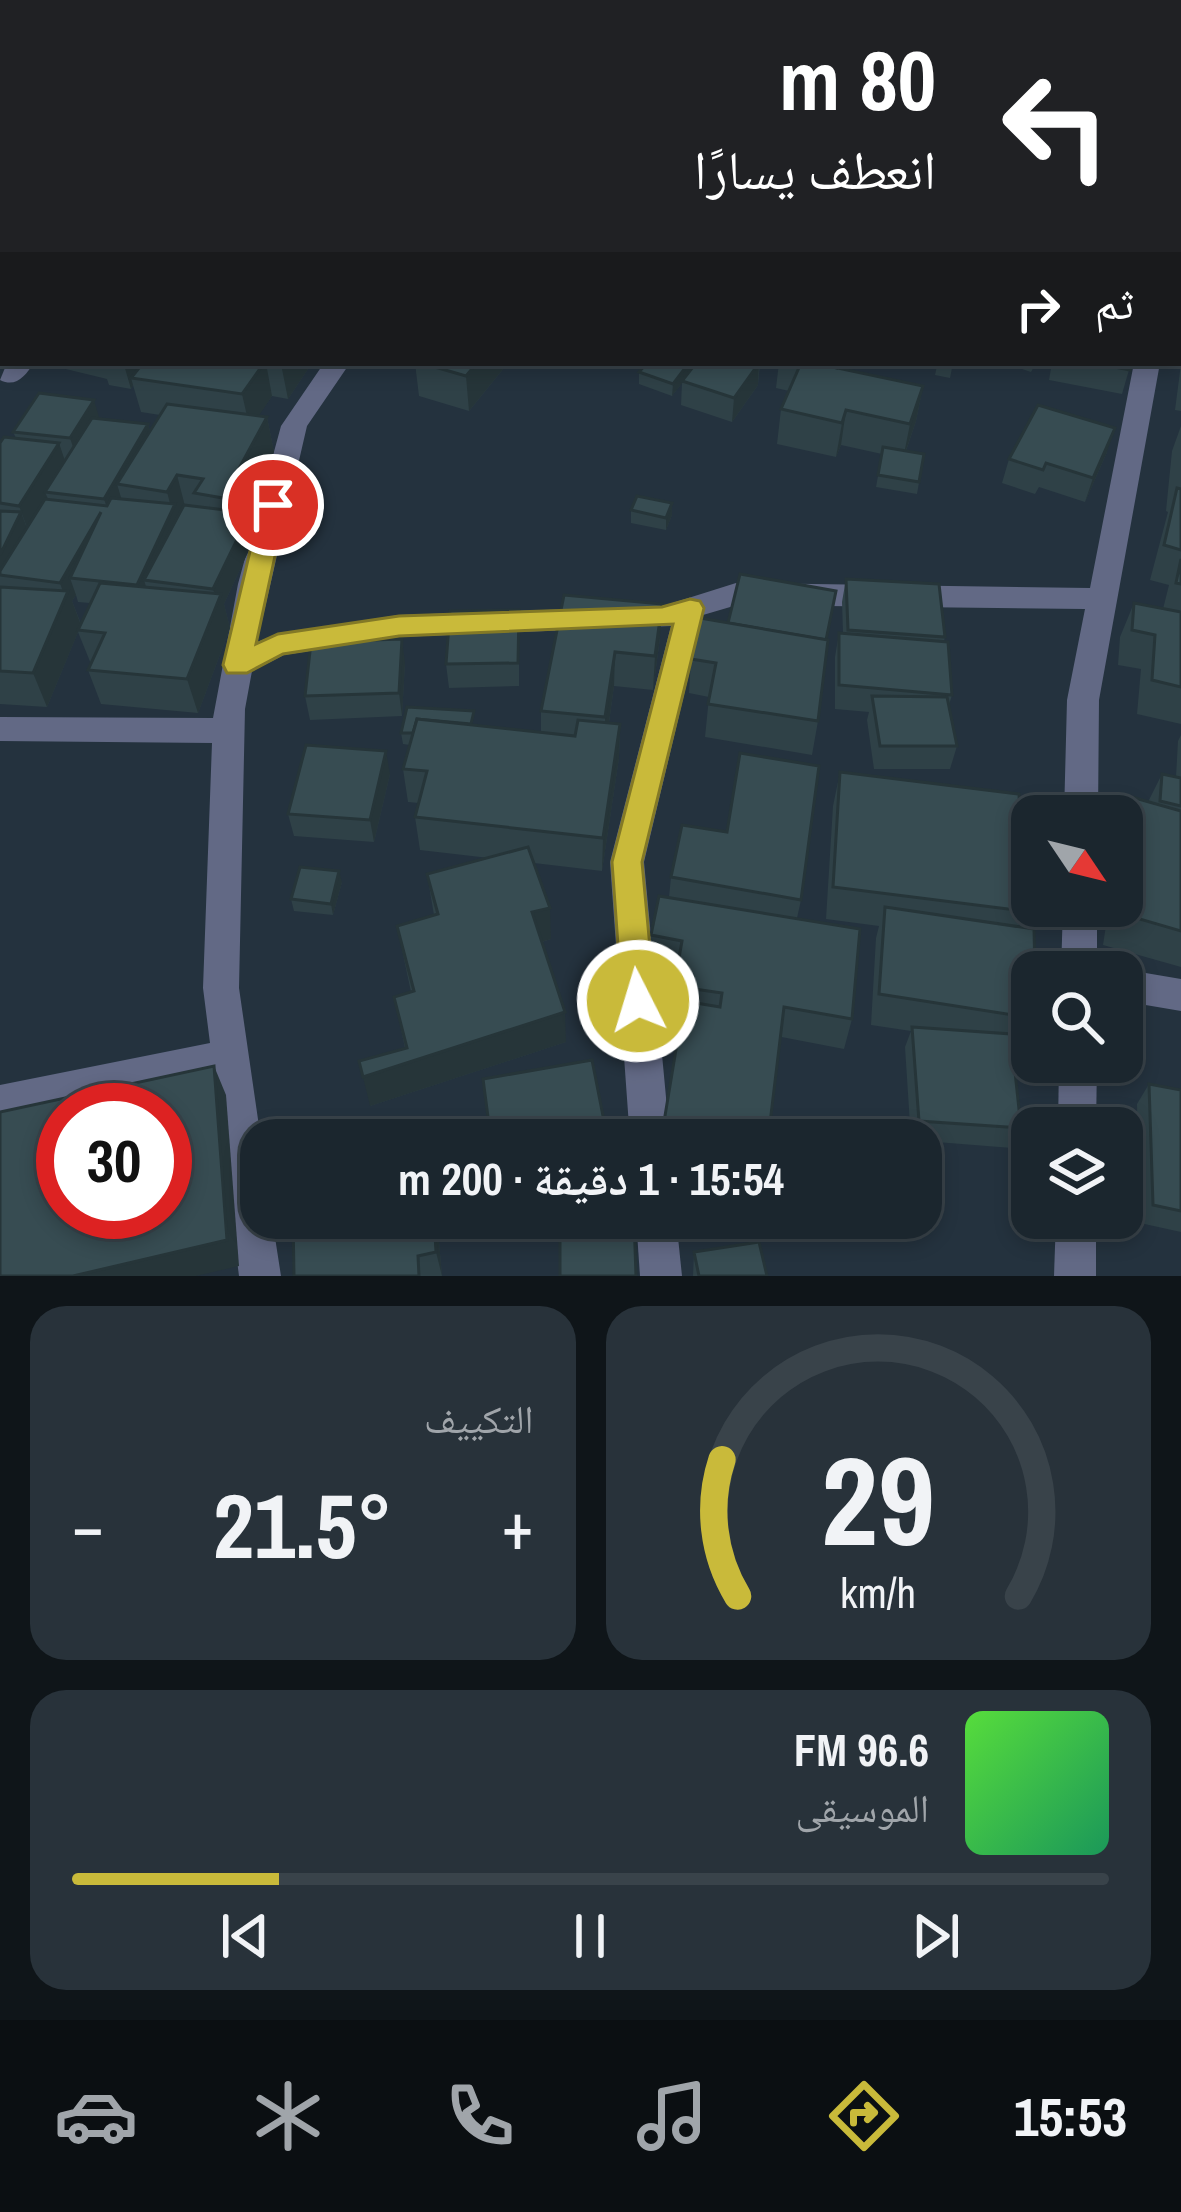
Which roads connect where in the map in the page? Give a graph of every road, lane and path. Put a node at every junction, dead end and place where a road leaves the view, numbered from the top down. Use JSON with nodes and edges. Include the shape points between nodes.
{"nodes":[{"id":1,"x":335,"y":366,"type":"edge"},
{"id":2,"x":1146,"y":366,"type":"edge"},
{"id":3,"x":1102,"y":599,"type":"junction"},
{"id":4,"x":690,"y":608,"type":"junction"},
{"id":5,"x":237,"y":665,"type":"junction"},
{"id":6,"x":0,"y":729,"type":"edge"},
{"id":7,"x":228,"y":731,"type":"junction"},
{"id":8,"x":1081,"y":795,"type":"edge"},
{"id":9,"x":1143,"y":989,"type":"edge"},
{"id":10,"x":1181,"y":995,"type":"edge"},
{"id":11,"x":230,"y":1056,"type":"junction"},
{"id":12,"x":0,"y":1103,"type":"edge"},
{"id":13,"x":648,"y":1119,"type":"edge"},
{"id":14,"x":658,"y":1239,"type":"edge"},
{"id":15,"x":1076,"y":1239,"type":"edge"},
{"id":16,"x":260,"y":1276,"type":"edge"},
{"id":17,"x":661,"y":1276,"type":"edge"},
{"id":18,"x":1075,"y":1276,"type":"edge"}],
"edges":[{"from":1,"to":5,"type":"street","via":[[294,426]]},
{"from":2,"to":3,"type":"street"},
{"from":3,"to":4,"type":"street","via":[[736,594]]},
{"from":3,"to":8,"type":"street","via":[[1083,700]]},
{"from":4,"to":5,"type":"street","via":[[663,617],[399,626],[278,645]]},
{"from":4,"to":13,"type":"street","via":[[627,862]]},
{"from":5,"to":7,"type":"street"},
{"from":6,"to":7,"type":"street"},
{"from":7,"to":11,"type":"street","via":[[221,988]]},
{"from":9,"to":10,"type":"street"},
{"from":11,"to":12,"type":"street"},
{"from":11,"to":16,"type":"street"},
{"from":14,"to":17,"type":"street"},
{"from":15,"to":18,"type":"street"}]}
